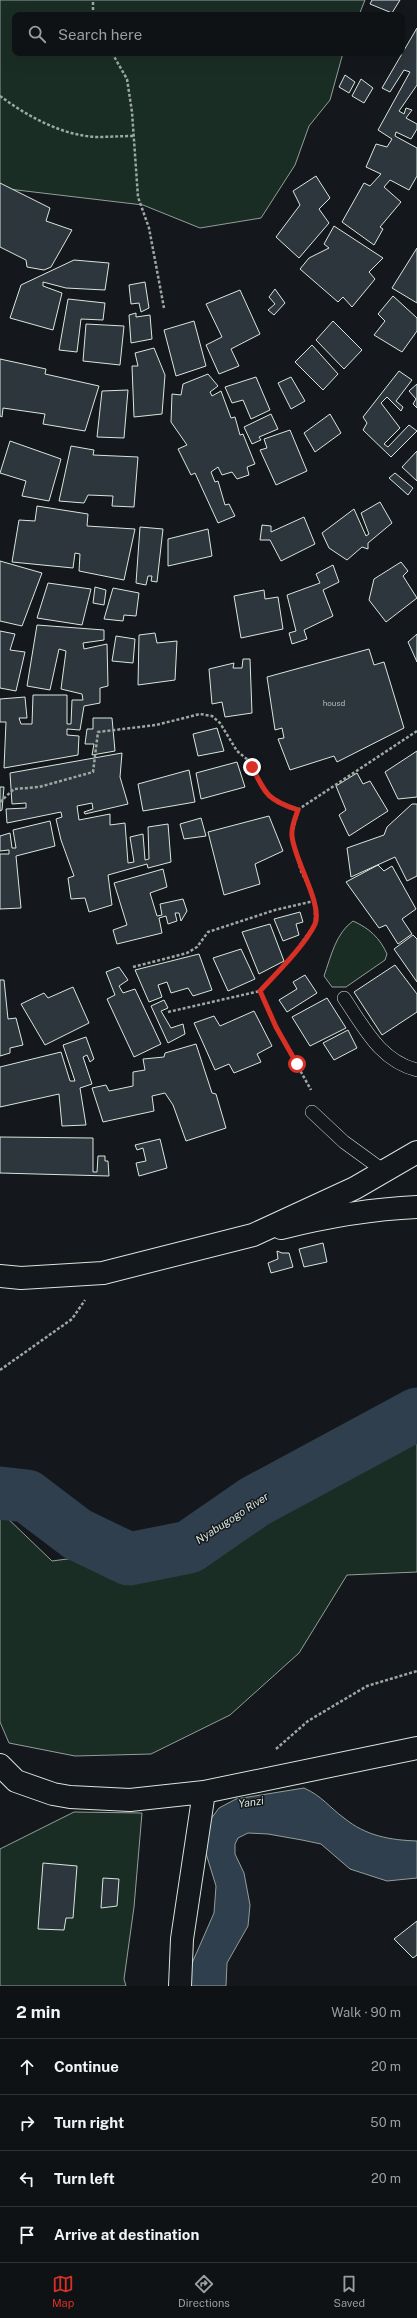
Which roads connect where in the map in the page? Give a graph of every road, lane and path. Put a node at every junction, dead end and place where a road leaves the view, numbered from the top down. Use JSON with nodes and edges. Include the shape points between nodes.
{"nodes":[{"id":1,"x":93,"y":0,"type":"edge"},
{"id":2,"x":93,"y":12,"type":"edge"},
{"id":3,"x":114,"y":56,"type":"edge"},
{"id":4,"x":0,"y":96,"type":"edge"},
{"id":5,"x":134,"y":136,"type":"junction"},
{"id":6,"x":164,"y":308,"type":"dead end"},
{"id":7,"x":417,"y":731,"type":"edge"},
{"id":8,"x":0,"y":802,"type":"edge"},
{"id":9,"x":298,"y":810,"type":"junction"},
{"id":10,"x":314,"y":901,"type":"junction"},
{"id":11,"x":133,"y":967,"type":"dead end"},
{"id":12,"x":260,"y":991,"type":"junction"},
{"id":13,"x":344,"y":998,"type":"dead end"},
{"id":14,"x":168,"y":1012,"type":"dead end"},
{"id":15,"x":417,"y":1070,"type":"edge"},
{"id":16,"x":312,"y":1112,"type":"joint"},
{"id":17,"x":417,"y":1152,"type":"edge"},
{"id":18,"x":384,"y":1171,"type":"junction"},
{"id":19,"x":417,"y":1207,"type":"edge"},
{"id":20,"x":252,"y":1235,"type":"junction"},
{"id":21,"x":103,"y":1273,"type":"junction"},
{"id":22,"x":0,"y":1276,"type":"edge"},
{"id":23,"x":0,"y":1370,"type":"edge"},
{"id":24,"x":417,"y":1671,"type":"edge"},
{"id":25,"x":417,"y":1748,"type":"edge"},
{"id":26,"x":0,"y":1765,"type":"edge"},
{"id":27,"x":253,"y":1781,"type":"junction"},
{"id":28,"x":204,"y":1792,"type":"junction"},
{"id":29,"x":180,"y":1986,"type":"edge"}],
"edges":[{"from":1,"to":2,"type":"path"},
{"from":3,"to":5,"type":"path","via":[[127,79]]},
{"from":4,"to":5,"type":"path","via":[[20,111],[58,129],[95,137]]},
{"from":5,"to":6,"type":"path","via":[[138,197],[149,228]]},
{"from":7,"to":9,"type":"path"},
{"from":8,"to":9,"type":"path","via":[[14,789],[39,787],[93,772],[98,732],[156,725],[200,714],[212,716],[220,723],[237,751],[248,760],[268,796],[278,803]]},
{"from":9,"to":10,"type":"path","via":[[291,836],[301,872]]},
{"from":10,"to":11,"type":"path","via":[[275,910],[208,932],[197,947],[187,953]]},
{"from":10,"to":12,"type":"path","via":[[315,924],[295,952]]},
{"from":12,"to":14,"type":"path"},
{"from":12,"to":16,"type":"path","via":[[276,1027],[312,1092]]},
{"from":13,"to":15,"type":"lane","via":[[384,1054],[399,1064]]},
{"from":16,"to":18,"type":"lane","via":[[344,1142]]},
{"from":17,"to":18,"type":"main road"},
{"from":18,"to":20,"type":"main road","via":[[355,1188]]},
{"from":19,"to":20,"type":"main road","via":[[314,1220]]},
{"from":20,"to":21,"type":"main road"},
{"from":21,"to":22,"type":"main road","via":[[21,1278]]},
{"from":21,"to":23,"type":"path","via":[[72,1319]]},
{"from":24,"to":27,"type":"path","via":[[367,1686],[308,1721],[271,1754]]},
{"from":25,"to":27,"type":"main road"},
{"from":26,"to":28,"type":"main road","via":[[16,1781],[70,1798],[130,1800]]},
{"from":27,"to":28,"type":"main road"},
{"from":28,"to":29,"type":"main road","via":[[182,1939]]}]}
